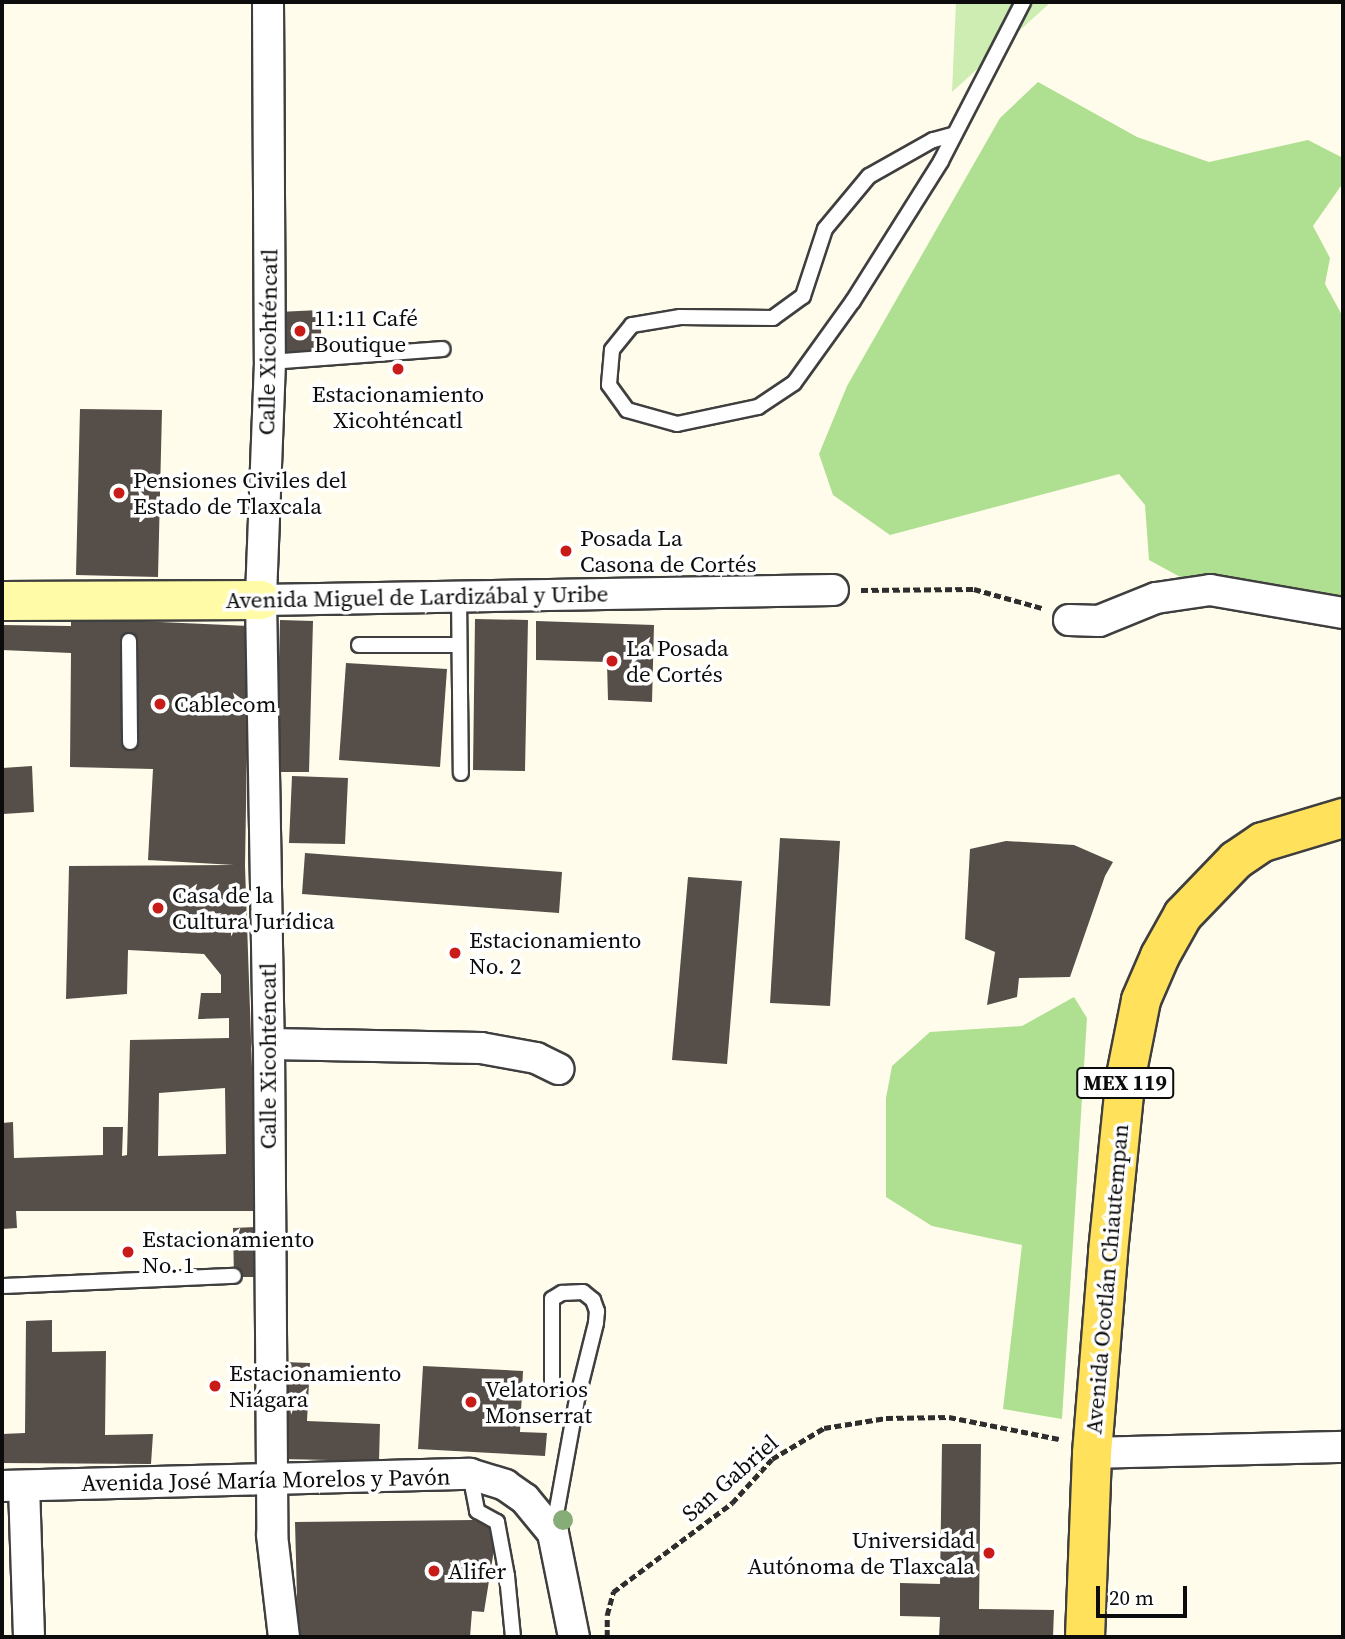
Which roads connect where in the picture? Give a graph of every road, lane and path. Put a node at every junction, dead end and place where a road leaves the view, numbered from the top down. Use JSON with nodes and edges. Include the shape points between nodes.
{"nodes":[{"id":1,"x":268,"y":2,"type":"edge"},
{"id":2,"x":1023,"y":2,"type":"edge"},
{"id":3,"x":952,"y":135,"type":"junction"},
{"id":4,"x":443,"y":349,"type":"dead end"},
{"id":5,"x":270,"y":362,"type":"junction"},
{"id":6,"x":833,"y":590,"type":"joint"},
{"id":7,"x":459,"y":596,"type":"junction"},
{"id":8,"x":261,"y":600,"type":"junction"},
{"id":9,"x":2,"y":601,"type":"edge"},
{"id":10,"x":1343,"y":613,"type":"edge"},
{"id":11,"x":1069,"y":620,"type":"joint"},
{"id":12,"x":129,"y":641,"type":"dead end"},
{"id":13,"x":359,"y":645,"type":"dead end"},
{"id":14,"x":459,"y":645,"type":"junction"},
{"id":15,"x":130,"y":742,"type":"dead end"},
{"id":16,"x":461,"y":773,"type":"dead end"},
{"id":17,"x":1343,"y":818,"type":"edge"},
{"id":18,"x":269,"y":1044,"type":"junction"},
{"id":19,"x":559,"y":1069,"type":"dead end"},
{"id":20,"x":234,"y":1276,"type":"dead end"},
{"id":21,"x":2,"y":1286,"type":"edge"},
{"id":22,"x":552,"y":1387,"type":"dead end"},
{"id":23,"x":1343,"y":1447,"type":"edge"},
{"id":24,"x":1092,"y":1453,"type":"junction"},
{"id":25,"x":470,"y":1475,"type":"junction"},
{"id":26,"x":271,"y":1480,"type":"junction"},
{"id":27,"x":13,"y":1486,"type":"edge"},
{"id":28,"x":553,"y":1533,"type":"junction"},
{"id":29,"x":29,"y":1637,"type":"edge"},
{"id":30,"x":284,"y":1637,"type":"edge"},
{"id":31,"x":513,"y":1637,"type":"edge"},
{"id":32,"x":574,"y":1637,"type":"edge"},
{"id":33,"x":607,"y":1637,"type":"edge"},
{"id":34,"x":1085,"y":1637,"type":"edge"}],
"edges":[{"from":1,"to":5,"type":"street","name":"Calle Xicohténcatl"},
{"from":2,"to":3,"type":"lane"},
{"from":3,"to":3,"type":"lane","via":[[933,139],[869,176],[825,229],[803,296],[774,318],[680,317],[632,325],[612,350],[609,385],[627,410],[677,424],[758,407],[794,383],[853,301],[941,161]]},
{"from":4,"to":5,"type":"lane"},
{"from":5,"to":8,"type":"street","name":"Calle Xicohténcatl"},
{"from":6,"to":7,"type":"street","name":"Avenida Miguel de Lardizábal y Uribe"},
{"from":6,"to":11,"type":"path","via":[[974,589],[1031,603]]},
{"from":7,"to":8,"type":"street","name":"Avenida Miguel de Lardizábal y Uribe"},
{"from":7,"to":14,"type":"lane"},
{"from":8,"to":9,"type":"street","name":"Avenida Miguel de Lardizábal y Uribe","via":[[128,610]]},
{"from":8,"to":18,"type":"street","name":"Calle Xicohténcatl"},
{"from":10,"to":11,"type":"street","via":[[1210,590],[1156,598],[1099,621]]},
{"from":12,"to":15,"type":"lane"},
{"from":13,"to":14,"type":"lane"},
{"from":14,"to":16,"type":"lane"},
{"from":17,"to":24,"type":"main road","name":"Avenida Ocotlán Chiautempan","number":"MEX 119","via":[[1264,842],[1236,860],[1183,915],[1141,1000],[1126,1076]]},
{"from":18,"to":19,"type":"street","via":[[481,1048],[536,1058]]},
{"from":18,"to":26,"type":"street","name":"Calle Xicohténcatl","via":[[263,1274]]},
{"from":20,"to":21,"type":"lane"},
{"from":22,"to":28,"type":"lane","via":[[552,1299],[562,1293],[583,1292],[593,1300],[596,1323]]},
{"from":23,"to":24,"type":"street"},
{"from":24,"to":33,"type":"path","name":"San Gabriel","via":[[1051,1435],[949,1417],[886,1418],[824,1428],[772,1459],[732,1503],[613,1592]]},
{"from":24,"to":34,"type":"main road","name":"Avenida Ocotlán Chiautempan","number":"MEX 119"},
{"from":25,"to":26,"type":"street","name":"Avenida José María Morelos y Pavón"},
{"from":25,"to":28,"type":"street","name":"Avenida José María Morelos y Pavón","via":[[505,1485],[525,1499]]},
{"from":25,"to":31,"type":"lane","via":[[477,1511],[497,1522]]},
{"from":26,"to":27,"type":"street","name":"Avenida José María Morelos y Pavón"},
{"from":26,"to":30,"type":"street","name":"Calle Xicohténcatl","via":[[272,1535]]},
{"from":27,"to":29,"type":"street"},
{"from":28,"to":32,"type":"street"}]}
